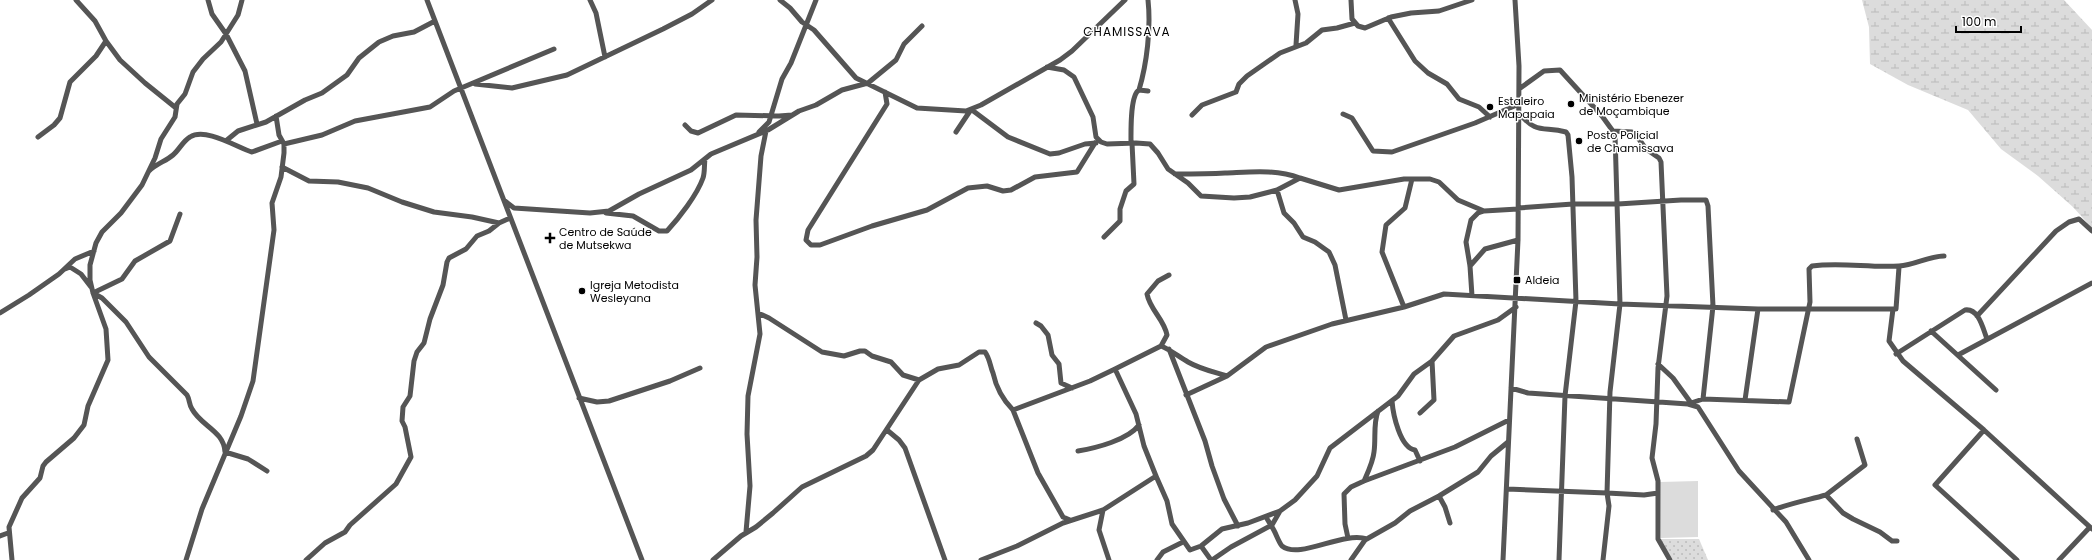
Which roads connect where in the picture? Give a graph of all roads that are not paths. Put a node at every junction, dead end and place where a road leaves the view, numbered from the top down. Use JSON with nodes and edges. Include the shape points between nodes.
{"nodes":[{"id":1,"x":76,"y":0,"type":"edge"},
{"id":2,"x":208,"y":0,"type":"edge"},
{"id":3,"x":242,"y":0,"type":"edge"},
{"id":4,"x":427,"y":0,"type":"edge"},
{"id":5,"x":590,"y":0,"type":"edge"},
{"id":6,"x":712,"y":0,"type":"edge"},
{"id":7,"x":780,"y":0,"type":"edge"},
{"id":8,"x":816,"y":0,"type":"edge"},
{"id":9,"x":1125,"y":0,"type":"edge"},
{"id":10,"x":1148,"y":0,"type":"edge"},
{"id":11,"x":1294,"y":0,"type":"edge"},
{"id":12,"x":1351,"y":0,"type":"edge"},
{"id":13,"x":1472,"y":0,"type":"edge"},
{"id":14,"x":1514,"y":0,"type":"edge"},
{"id":15,"x":1388,"y":18,"type":"junction"},
{"id":16,"x":435,"y":21,"type":"junction"},
{"id":17,"x":1355,"y":23,"type":"junction"},
{"id":18,"x":806,"y":24,"type":"junction"},
{"id":19,"x":922,"y":26,"type":"dead end"},
{"id":20,"x":226,"y":34,"type":"junction"},
{"id":21,"x":106,"y":41,"type":"junction"},
{"id":22,"x":1296,"y":45,"type":"junction"},
{"id":23,"x":554,"y":48,"type":"dead end"},
{"id":24,"x":605,"y":57,"type":"junction"},
{"id":25,"x":1047,"y":67,"type":"junction"},
{"id":26,"x":458,"y":81,"type":"junction"},
{"id":27,"x":868,"y":83,"type":"junction"},
{"id":28,"x":473,"y":84,"type":"junction"},
{"id":29,"x":461,"y":89,"type":"junction"},
{"id":30,"x":1518,"y":89,"type":"junction"},
{"id":31,"x":1139,"y":90,"type":"junction"},
{"id":32,"x":454,"y":91,"type":"junction"},
{"id":33,"x":1148,"y":91,"type":"dead end"},
{"id":34,"x":885,"y":92,"type":"junction"},
{"id":35,"x":1518,"y":104,"type":"junction"},
{"id":36,"x":176,"y":108,"type":"junction"},
{"id":37,"x":971,"y":110,"type":"junction"},
{"id":38,"x":1519,"y":113,"type":"junction"},
{"id":39,"x":1343,"y":114,"type":"dead end"},
{"id":40,"x":793,"y":115,"type":"junction"},
{"id":41,"x":1192,"y":115,"type":"dead end"},
{"id":42,"x":276,"y":116,"type":"junction"},
{"id":43,"x":770,"y":116,"type":"junction"},
{"id":44,"x":1490,"y":117,"type":"junction"},
{"id":45,"x":257,"y":124,"type":"junction"},
{"id":46,"x":685,"y":125,"type":"dead end"},
{"id":47,"x":766,"y":131,"type":"junction"},
{"id":48,"x":1613,"y":131,"type":"junction"},
{"id":49,"x":956,"y":132,"type":"dead end"},
{"id":50,"x":755,"y":135,"type":"junction"},
{"id":51,"x":38,"y":137,"type":"dead end"},
{"id":52,"x":226,"y":140,"type":"junction"},
{"id":53,"x":283,"y":142,"type":"junction"},
{"id":54,"x":1098,"y":143,"type":"junction"},
{"id":55,"x":1131,"y":143,"type":"junction"},
{"id":56,"x":705,"y":159,"type":"junction"},
{"id":57,"x":282,"y":167,"type":"junction"},
{"id":58,"x":148,"y":173,"type":"junction"},
{"id":59,"x":1174,"y":174,"type":"junction"},
{"id":60,"x":1300,"y":178,"type":"junction"},
{"id":61,"x":1412,"y":179,"type":"junction"},
{"id":62,"x":1277,"y":190,"type":"junction"},
{"id":63,"x":503,"y":200,"type":"junction"},
{"id":64,"x":1662,"y":202,"type":"junction"},
{"id":65,"x":1573,"y":204,"type":"junction"},
{"id":66,"x":1618,"y":204,"type":"junction"},
{"id":67,"x":514,"y":208,"type":"junction"},
{"id":68,"x":1518,"y":209,"type":"junction"},
{"id":69,"x":1484,"y":211,"type":"junction"},
{"id":70,"x":604,"y":212,"type":"junction"},
{"id":71,"x":180,"y":214,"type":"dead end"},
{"id":72,"x":510,"y":217,"type":"junction"},
{"id":73,"x":499,"y":223,"type":"junction"},
{"id":74,"x":2092,"y":231,"type":"edge"},
{"id":75,"x":1104,"y":237,"type":"dead end"},
{"id":76,"x":1518,"y":240,"type":"junction"},
{"id":77,"x":94,"y":252,"type":"junction"},
{"id":78,"x":1944,"y":256,"type":"dead end"},
{"id":79,"x":1470,"y":266,"type":"junction"},
{"id":80,"x":1899,"y":266,"type":"junction"},
{"id":81,"x":62,"y":270,"type":"junction"},
{"id":82,"x":1169,"y":275,"type":"dead end"},
{"id":83,"x":2092,"y":283,"type":"edge"},
{"id":84,"x":92,"y":290,"type":"junction"},
{"id":85,"x":1472,"y":296,"type":"junction"},
{"id":86,"x":1517,"y":298,"type":"junction"},
{"id":87,"x":1576,"y":301,"type":"junction"},
{"id":88,"x":1620,"y":304,"type":"junction"},
{"id":89,"x":1666,"y":306,"type":"junction"},
{"id":90,"x":1713,"y":306,"type":"junction"},
{"id":91,"x":1404,"y":307,"type":"junction"},
{"id":92,"x":1516,"y":307,"type":"junction"},
{"id":93,"x":1758,"y":309,"type":"junction"},
{"id":94,"x":1808,"y":309,"type":"junction"},
{"id":95,"x":1893,"y":309,"type":"junction"},
{"id":96,"x":0,"y":313,"type":"edge"},
{"id":97,"x":758,"y":313,"type":"junction"},
{"id":98,"x":1978,"y":316,"type":"junction"},
{"id":99,"x":1346,"y":320,"type":"junction"},
{"id":100,"x":1036,"y":324,"type":"dead end"},
{"id":101,"x":1932,"y":331,"type":"junction"},
{"id":102,"x":1987,"y":339,"type":"junction"},
{"id":103,"x":1161,"y":346,"type":"junction"},
{"id":104,"x":1169,"y":349,"type":"junction"},
{"id":105,"x":1896,"y":354,"type":"junction"},
{"id":106,"x":1958,"y":356,"type":"junction"},
{"id":107,"x":1432,"y":361,"type":"junction"},
{"id":108,"x":1658,"y":364,"type":"junction"},
{"id":109,"x":700,"y":368,"type":"dead end"},
{"id":110,"x":1115,"y":369,"type":"junction"},
{"id":111,"x":1227,"y":376,"type":"junction"},
{"id":112,"x":919,"y":380,"type":"junction"},
{"id":113,"x":1072,"y":388,"type":"junction"},
{"id":114,"x":1511,"y":388,"type":"junction"},
{"id":115,"x":1996,"y":390,"type":"dead end"},
{"id":116,"x":1186,"y":395,"type":"junction"},
{"id":117,"x":1564,"y":396,"type":"junction"},
{"id":118,"x":579,"y":398,"type":"junction"},
{"id":119,"x":1610,"y":399,"type":"junction"},
{"id":120,"x":1703,"y":399,"type":"junction"},
{"id":121,"x":1745,"y":400,"type":"junction"},
{"id":122,"x":1392,"y":401,"type":"junction"},
{"id":123,"x":1656,"y":403,"type":"junction"},
{"id":124,"x":1689,"y":404,"type":"junction"},
{"id":125,"x":1013,"y":410,"type":"junction"},
{"id":126,"x":1378,"y":410,"type":"junction"},
{"id":127,"x":1420,"y":413,"type":"dead end"},
{"id":128,"x":1509,"y":420,"type":"junction"},
{"id":129,"x":1139,"y":425,"type":"junction"},
{"id":130,"x":887,"y":430,"type":"junction"},
{"id":131,"x":1984,"y":430,"type":"junction"},
{"id":132,"x":1857,"y":439,"type":"dead end"},
{"id":133,"x":1508,"y":442,"type":"junction"},
{"id":134,"x":1078,"y":451,"type":"dead end"},
{"id":135,"x":225,"y":452,"type":"junction"},
{"id":136,"x":1420,"y":461,"type":"junction"},
{"id":137,"x":267,"y":471,"type":"dead end"},
{"id":138,"x":1156,"y":476,"type":"junction"},
{"id":139,"x":1364,"y":482,"type":"junction"},
{"id":140,"x":1507,"y":489,"type":"junction"},
{"id":141,"x":1561,"y":492,"type":"junction"},
{"id":142,"x":1607,"y":493,"type":"junction"},
{"id":143,"x":1658,"y":493,"type":"junction"},
{"id":144,"x":1826,"y":495,"type":"junction"},
{"id":145,"x":1439,"y":496,"type":"junction"},
{"id":146,"x":1103,"y":510,"type":"junction"},
{"id":147,"x":1773,"y":510,"type":"junction"},
{"id":148,"x":1280,"y":511,"type":"junction"},
{"id":149,"x":1266,"y":517,"type":"junction"},
{"id":150,"x":1072,"y":520,"type":"junction"},
{"id":151,"x":1450,"y":522,"type":"dead end"},
{"id":152,"x":1270,"y":525,"type":"junction"},
{"id":153,"x":1238,"y":526,"type":"junction"},
{"id":154,"x":2091,"y":528,"type":"edge"},
{"id":155,"x":746,"y":532,"type":"junction"},
{"id":156,"x":8,"y":533,"type":"junction"},
{"id":157,"x":0,"y":536,"type":"edge"},
{"id":158,"x":1348,"y":538,"type":"junction"},
{"id":159,"x":1366,"y":539,"type":"junction"},
{"id":160,"x":1897,"y":541,"type":"dead end"},
{"id":161,"x":1183,"y":542,"type":"junction"},
{"id":162,"x":1200,"y":546,"type":"junction"},
{"id":163,"x":12,"y":560,"type":"edge"},
{"id":164,"x":186,"y":560,"type":"edge"},
{"id":165,"x":306,"y":560,"type":"edge"},
{"id":166,"x":642,"y":560,"type":"edge"},
{"id":167,"x":713,"y":560,"type":"edge"},
{"id":168,"x":945,"y":560,"type":"edge"},
{"id":169,"x":982,"y":560,"type":"edge"},
{"id":170,"x":1109,"y":560,"type":"edge"},
{"id":171,"x":1157,"y":560,"type":"edge"},
{"id":172,"x":1212,"y":560,"type":"edge"},
{"id":173,"x":1350,"y":560,"type":"edge"},
{"id":174,"x":1503,"y":560,"type":"edge"},
{"id":175,"x":1559,"y":560,"type":"edge"},
{"id":176,"x":1603,"y":560,"type":"edge"},
{"id":177,"x":1670,"y":560,"type":"edge"},
{"id":178,"x":1809,"y":560,"type":"edge"},
{"id":179,"x":2017,"y":560,"type":"edge"},
{"id":180,"x":2059,"y":560,"type":"edge"}],
"edges":[{"from":1,"to":21,"type":"street","via":[[95,21]]},
{"from":2,"to":20,"type":"street","via":[[212,14]]},
{"from":3,"to":20,"type":"street","via":[[238,15]]},
{"from":4,"to":16,"type":"street"},
{"from":5,"to":24,"type":"street","via":[[596,13]]},
{"from":6,"to":24,"type":"street","via":[[692,14]]},
{"from":7,"to":18,"type":"street"},
{"from":8,"to":18,"type":"street"},
{"from":9,"to":25,"type":"street","via":[[1072,51]]},
{"from":10,"to":31,"type":"street","via":[[1150,16]]},
{"from":11,"to":22,"type":"street","via":[[1298,14]]},
{"from":12,"to":17,"type":"street","via":[[1351,15]]},
{"from":13,"to":15,"type":"street","via":[[1439,11]]},
{"from":14,"to":30,"type":"street","via":[[1518,35]]},
{"from":15,"to":17,"type":"street","via":[[1365,28]]},
{"from":15,"to":44,"type":"street","via":[[1415,61],[1428,73],[1447,84],[1459,99],[1479,107]]},
{"from":16,"to":26,"type":"street"},
{"from":16,"to":42,"type":"street","via":[[414,32],[379,42],[359,58],[341,80],[322,93]]},
{"from":17,"to":22,"type":"street","via":[[1322,30],[1306,42]]},
{"from":18,"to":27,"type":"street","via":[[851,74]]},
{"from":18,"to":43,"type":"street","via":[[782,79]]},
{"from":19,"to":27,"type":"street","via":[[904,44],[896,60]]},
{"from":20,"to":36,"type":"street","via":[[196,67]]},
{"from":20,"to":45,"type":"street","via":[[249,81],[254,119]]},
{"from":21,"to":36,"type":"street","via":[[120,60]]},
{"from":21,"to":51,"type":"street","via":[[96,56],[70,82],[60,118]]},
{"from":22,"to":41,"type":"street","via":[[1252,72],[1239,84],[1236,92],[1202,104]]},
{"from":23,"to":28,"type":"street"},
{"from":24,"to":28,"type":"street","via":[[567,75],[512,88]]},
{"from":25,"to":37,"type":"street"},
{"from":25,"to":54,"type":"street","via":[[1064,70],[1074,77],[1093,117]]},
{"from":26,"to":29,"type":"street"},
{"from":26,"to":32,"type":"street"},
{"from":27,"to":34,"type":"street"},
{"from":27,"to":40,"type":"street","via":[[842,90]]},
{"from":28,"to":29,"type":"street"},
{"from":29,"to":32,"type":"street"},
{"from":29,"to":63,"type":"street"},
{"from":30,"to":35,"type":"street"},
{"from":30,"to":48,"type":"street","via":[[1544,71],[1560,70]]},
{"from":31,"to":33,"type":"street"},
{"from":31,"to":55,"type":"street","via":[[1135,93]]},
{"from":32,"to":53,"type":"street","via":[[430,107],[355,121],[322,135]]},
{"from":34,"to":37,"type":"street","via":[[917,108]]},
{"from":34,"to":54,"type":"street","via":[[887,104],[808,230],[806,240],[811,245],[820,245],[927,210],[968,188],[987,186],[1003,191],[1010,190],[1035,177],[1077,172]]},
{"from":35,"to":38,"type":"street"},
{"from":35,"to":44,"type":"street"},
{"from":36,"to":58,"type":"street","via":[[175,117],[161,139]]},
{"from":37,"to":49,"type":"street"},
{"from":37,"to":54,"type":"street","via":[[1008,137],[1050,154]]},
{"from":38,"to":65,"type":"street","via":[[1528,124],[1537,128],[1564,131],[1567,134]]},
{"from":38,"to":68,"type":"street"},
{"from":39,"to":44,"type":"street","via":[[1352,118],[1375,152],[1392,152]]},
{"from":40,"to":43,"type":"street"},
{"from":40,"to":47,"type":"street"},
{"from":42,"to":45,"type":"street"},
{"from":42,"to":53,"type":"street"},
{"from":43,"to":46,"type":"street","via":[[736,115],[698,133],[691,132]]},
{"from":43,"to":50,"type":"street","via":[[764,127]]},
{"from":45,"to":52,"type":"street","via":[[238,131]]},
{"from":47,"to":50,"type":"street"},
{"from":47,"to":97,"type":"street","via":[[761,156],[756,220],[755,285]]},
{"from":48,"to":64,"type":"street","via":[[1632,132],[1646,149],[1661,160]]},
{"from":48,"to":66,"type":"street"},
{"from":50,"to":56,"type":"street"},
{"from":52,"to":53,"type":"street","via":[[252,152]]},
{"from":52,"to":58,"type":"street","via":[[211,136],[191,136],[174,154]]},
{"from":53,"to":57,"type":"street"},
{"from":54,"to":55,"type":"street"},
{"from":55,"to":59,"type":"street","via":[[1150,144]]},
{"from":55,"to":75,"type":"street","via":[[1134,184],[1126,191],[1120,209],[1120,221]]},
{"from":56,"to":70,"type":"street","via":[[691,170]]},
{"from":56,"to":70,"type":"street","via":[[704,175],[700,184],[667,231],[659,231],[632,216]]},
{"from":57,"to":73,"type":"street","via":[[309,181],[338,182],[368,188],[434,212]]},
{"from":57,"to":135,"type":"street","via":[[272,203],[274,230],[253,381]]},
{"from":58,"to":77,"type":"street","via":[[129,202],[102,232]]},
{"from":59,"to":60,"type":"street","via":[[1213,174],[1249,170]]},
{"from":59,"to":62,"type":"street","via":[[1204,196],[1242,198]]},
{"from":60,"to":61,"type":"street","via":[[1338,190]]},
{"from":60,"to":62,"type":"street"},
{"from":61,"to":69,"type":"street","via":[[1435,180],[1458,200]]},
{"from":61,"to":91,"type":"street","via":[[1405,208],[1386,225],[1382,252]]},
{"from":62,"to":99,"type":"street","via":[[1284,213],[1302,237],[1327,249],[1333,259]]},
{"from":63,"to":67,"type":"street"},
{"from":63,"to":72,"type":"street"},
{"from":64,"to":66,"type":"street"},
{"from":64,"to":89,"type":"street"},
{"from":64,"to":90,"type":"street","via":[[1704,200],[1707,203]]},
{"from":65,"to":66,"type":"street"},
{"from":65,"to":68,"type":"street"},
{"from":65,"to":87,"type":"street"},
{"from":66,"to":88,"type":"street"},
{"from":67,"to":70,"type":"street"},
{"from":67,"to":72,"type":"street"},
{"from":68,"to":69,"type":"street"},
{"from":68,"to":76,"type":"street"},
{"from":69,"to":79,"type":"street","via":[[1478,213],[1469,224],[1466,246]]},
{"from":71,"to":84,"type":"street","via":[[170,241],[136,261],[122,279]]},
{"from":72,"to":73,"type":"street"},
{"from":72,"to":118,"type":"street"},
{"from":73,"to":165,"type":"street","via":[[477,236],[466,249],[447,262],[443,285],[424,343],[416,352],[410,396],[403,407],[402,421],[411,457],[408,464],[396,484],[345,532],[324,543]]},
{"from":74,"to":98,"type":"street","via":[[2079,219],[2056,231]]},
{"from":76,"to":79,"type":"street","via":[[1485,250]]},
{"from":76,"to":86,"type":"street"},
{"from":77,"to":81,"type":"street","via":[[75,259]]},
{"from":77,"to":84,"type":"street","via":[[90,265]]},
{"from":78,"to":80,"type":"street"},
{"from":79,"to":85,"type":"street"},
{"from":80,"to":94,"type":"street","via":[[1812,266],[1809,269]]},
{"from":80,"to":95,"type":"street","via":[[1897,307]]},
{"from":81,"to":84,"type":"street","via":[[70,267],[75,270]]},
{"from":81,"to":96,"type":"street"},
{"from":82,"to":103,"type":"street","via":[[1158,281],[1147,294],[1151,308],[1166,328],[1167,335]]},
{"from":83,"to":102,"type":"street"},
{"from":84,"to":135,"type":"street","via":[[126,322],[149,357],[187,395],[191,408],[223,440]]},
{"from":84,"to":156,"type":"street","via":[[106,330],[108,360],[88,406],[84,425],[74,438],[43,466],[40,478],[22,498]]},
{"from":85,"to":86,"type":"street"},
{"from":85,"to":91,"type":"street","via":[[1441,294]]},
{"from":86,"to":87,"type":"street"},
{"from":86,"to":92,"type":"street"},
{"from":87,"to":88,"type":"street"},
{"from":87,"to":117,"type":"street"},
{"from":88,"to":89,"type":"street"},
{"from":88,"to":119,"type":"street"},
{"from":89,"to":90,"type":"street"},
{"from":89,"to":108,"type":"street"},
{"from":90,"to":93,"type":"street"},
{"from":90,"to":120,"type":"street"},
{"from":91,"to":99,"type":"street"},
{"from":92,"to":107,"type":"street","via":[[1492,323],[1454,336]]},
{"from":92,"to":114,"type":"street"},
{"from":93,"to":94,"type":"street"},
{"from":93,"to":121,"type":"street"},
{"from":94,"to":95,"type":"street"},
{"from":94,"to":121,"type":"street","via":[[1789,402]]},
{"from":95,"to":105,"type":"street","via":[[1889,338]]},
{"from":97,"to":112,"type":"street","via":[[822,352],[844,356],[865,351],[890,362],[903,375]]},
{"from":97,"to":155,"type":"street","via":[[759,345],[748,396],[750,486]]},
{"from":98,"to":101,"type":"street","via":[[1972,311],[1965,310]]},
{"from":98,"to":102,"type":"street"},
{"from":99,"to":111,"type":"street","via":[[1266,347]]},
{"from":100,"to":113,"type":"street","via":[[1048,334],[1052,354],[1059,364],[1061,383]]},
{"from":101,"to":105,"type":"street"},
{"from":101,"to":106,"type":"street"},
{"from":102,"to":106,"type":"street"},
{"from":103,"to":104,"type":"street"},
{"from":103,"to":110,"type":"street"},
{"from":104,"to":111,"type":"street","via":[[1188,362]]},
{"from":104,"to":116,"type":"street"},
{"from":105,"to":131,"type":"street"},
{"from":106,"to":115,"type":"street"},
{"from":107,"to":122,"type":"street","via":[[1414,374]]},
{"from":107,"to":127,"type":"street","via":[[1434,400]]},
{"from":108,"to":123,"type":"street"},
{"from":108,"to":124,"type":"street","via":[[1673,378]]},
{"from":109,"to":118,"type":"street","via":[[609,402]]},
{"from":110,"to":113,"type":"street"},
{"from":110,"to":129,"type":"street"},
{"from":111,"to":116,"type":"street"},
{"from":112,"to":125,"type":"street","via":[[938,369],[959,365],[979,352],[985,352],[1000,393]]},
{"from":112,"to":130,"type":"street"},
{"from":113,"to":125,"type":"street"},
{"from":114,"to":117,"type":"street","via":[[1528,393]]},
{"from":114,"to":128,"type":"street"},
{"from":116,"to":153,"type":"street","via":[[1205,441],[1224,499]]},
{"from":117,"to":119,"type":"street"},
{"from":117,"to":141,"type":"street"},
{"from":118,"to":166,"type":"street"},
{"from":119,"to":123,"type":"street"},
{"from":119,"to":142,"type":"street"},
{"from":120,"to":121,"type":"street"},
{"from":120,"to":124,"type":"street"},
{"from":122,"to":126,"type":"street"},
{"from":122,"to":136,"type":"street","via":[[1394,420],[1405,444],[1415,450]]},
{"from":123,"to":124,"type":"street"},
{"from":123,"to":143,"type":"street","via":[[1652,458],[1658,481]]},
{"from":124,"to":147,"type":"street","via":[[1703,412],[1739,471]]},
{"from":125,"to":150,"type":"street","via":[[1038,473],[1063,517]]},
{"from":126,"to":139,"type":"street","via":[[1373,458]]},
{"from":126,"to":148,"type":"street","via":[[1330,448],[1318,476],[1295,500]]},
{"from":128,"to":133,"type":"street"},
{"from":128,"to":136,"type":"street"},
{"from":129,"to":134,"type":"street","via":[[1132,433],[1095,448]]},
{"from":129,"to":138,"type":"street"},
{"from":130,"to":155,"type":"street","via":[[866,456],[802,487],[756,527]]},
{"from":130,"to":168,"type":"street","via":[[905,448]]},
{"from":131,"to":154,"type":"street"},
{"from":131,"to":179,"type":"street","via":[[1935,485]]},
{"from":132,"to":144,"type":"street","via":[[1865,465]]},
{"from":133,"to":140,"type":"street"},
{"from":133,"to":145,"type":"street","via":[[1491,456],[1478,472]]},
{"from":135,"to":137,"type":"street","via":[[248,458]]},
{"from":135,"to":164,"type":"street","via":[[202,509]]},
{"from":136,"to":139,"type":"street"},
{"from":138,"to":146,"type":"street"},
{"from":138,"to":161,"type":"street","via":[[1167,501],[1172,524]]},
{"from":139,"to":158,"type":"street","via":[[1351,487],[1344,494]]},
{"from":140,"to":141,"type":"street"},
{"from":140,"to":174,"type":"street"},
{"from":141,"to":142,"type":"street"},
{"from":141,"to":175,"type":"street"},
{"from":142,"to":143,"type":"street"},
{"from":142,"to":176,"type":"street","via":[[1609,506]]},
{"from":143,"to":177,"type":"street","via":[[1658,539]]},
{"from":144,"to":147,"type":"street"},
{"from":144,"to":160,"type":"street","via":[[1852,520]]},
{"from":145,"to":151,"type":"street"},
{"from":145,"to":159,"type":"street"},
{"from":146,"to":150,"type":"street"},
{"from":146,"to":170,"type":"street","via":[[1099,530]]},
{"from":147,"to":178,"type":"street","via":[[1789,527]]},
{"from":148,"to":149,"type":"street"},
{"from":148,"to":152,"type":"street","via":[[1275,522]]},
{"from":149,"to":152,"type":"street"},
{"from":149,"to":153,"type":"street"},
{"from":150,"to":169,"type":"street"},
{"from":152,"to":158,"type":"street","via":[[1282,546],[1298,554]]},
{"from":152,"to":172,"type":"street"},
{"from":153,"to":162,"type":"street","via":[[1222,529]]},
{"from":154,"to":180,"type":"street"},
{"from":155,"to":167,"type":"street"},
{"from":156,"to":157,"type":"street"},
{"from":156,"to":163,"type":"street"},
{"from":158,"to":159,"type":"street"},
{"from":159,"to":173,"type":"street"},
{"from":161,"to":162,"type":"street","via":[[1190,550]]},
{"from":161,"to":171,"type":"street","via":[[1163,552]]},
{"from":162,"to":172,"type":"street"}]}
